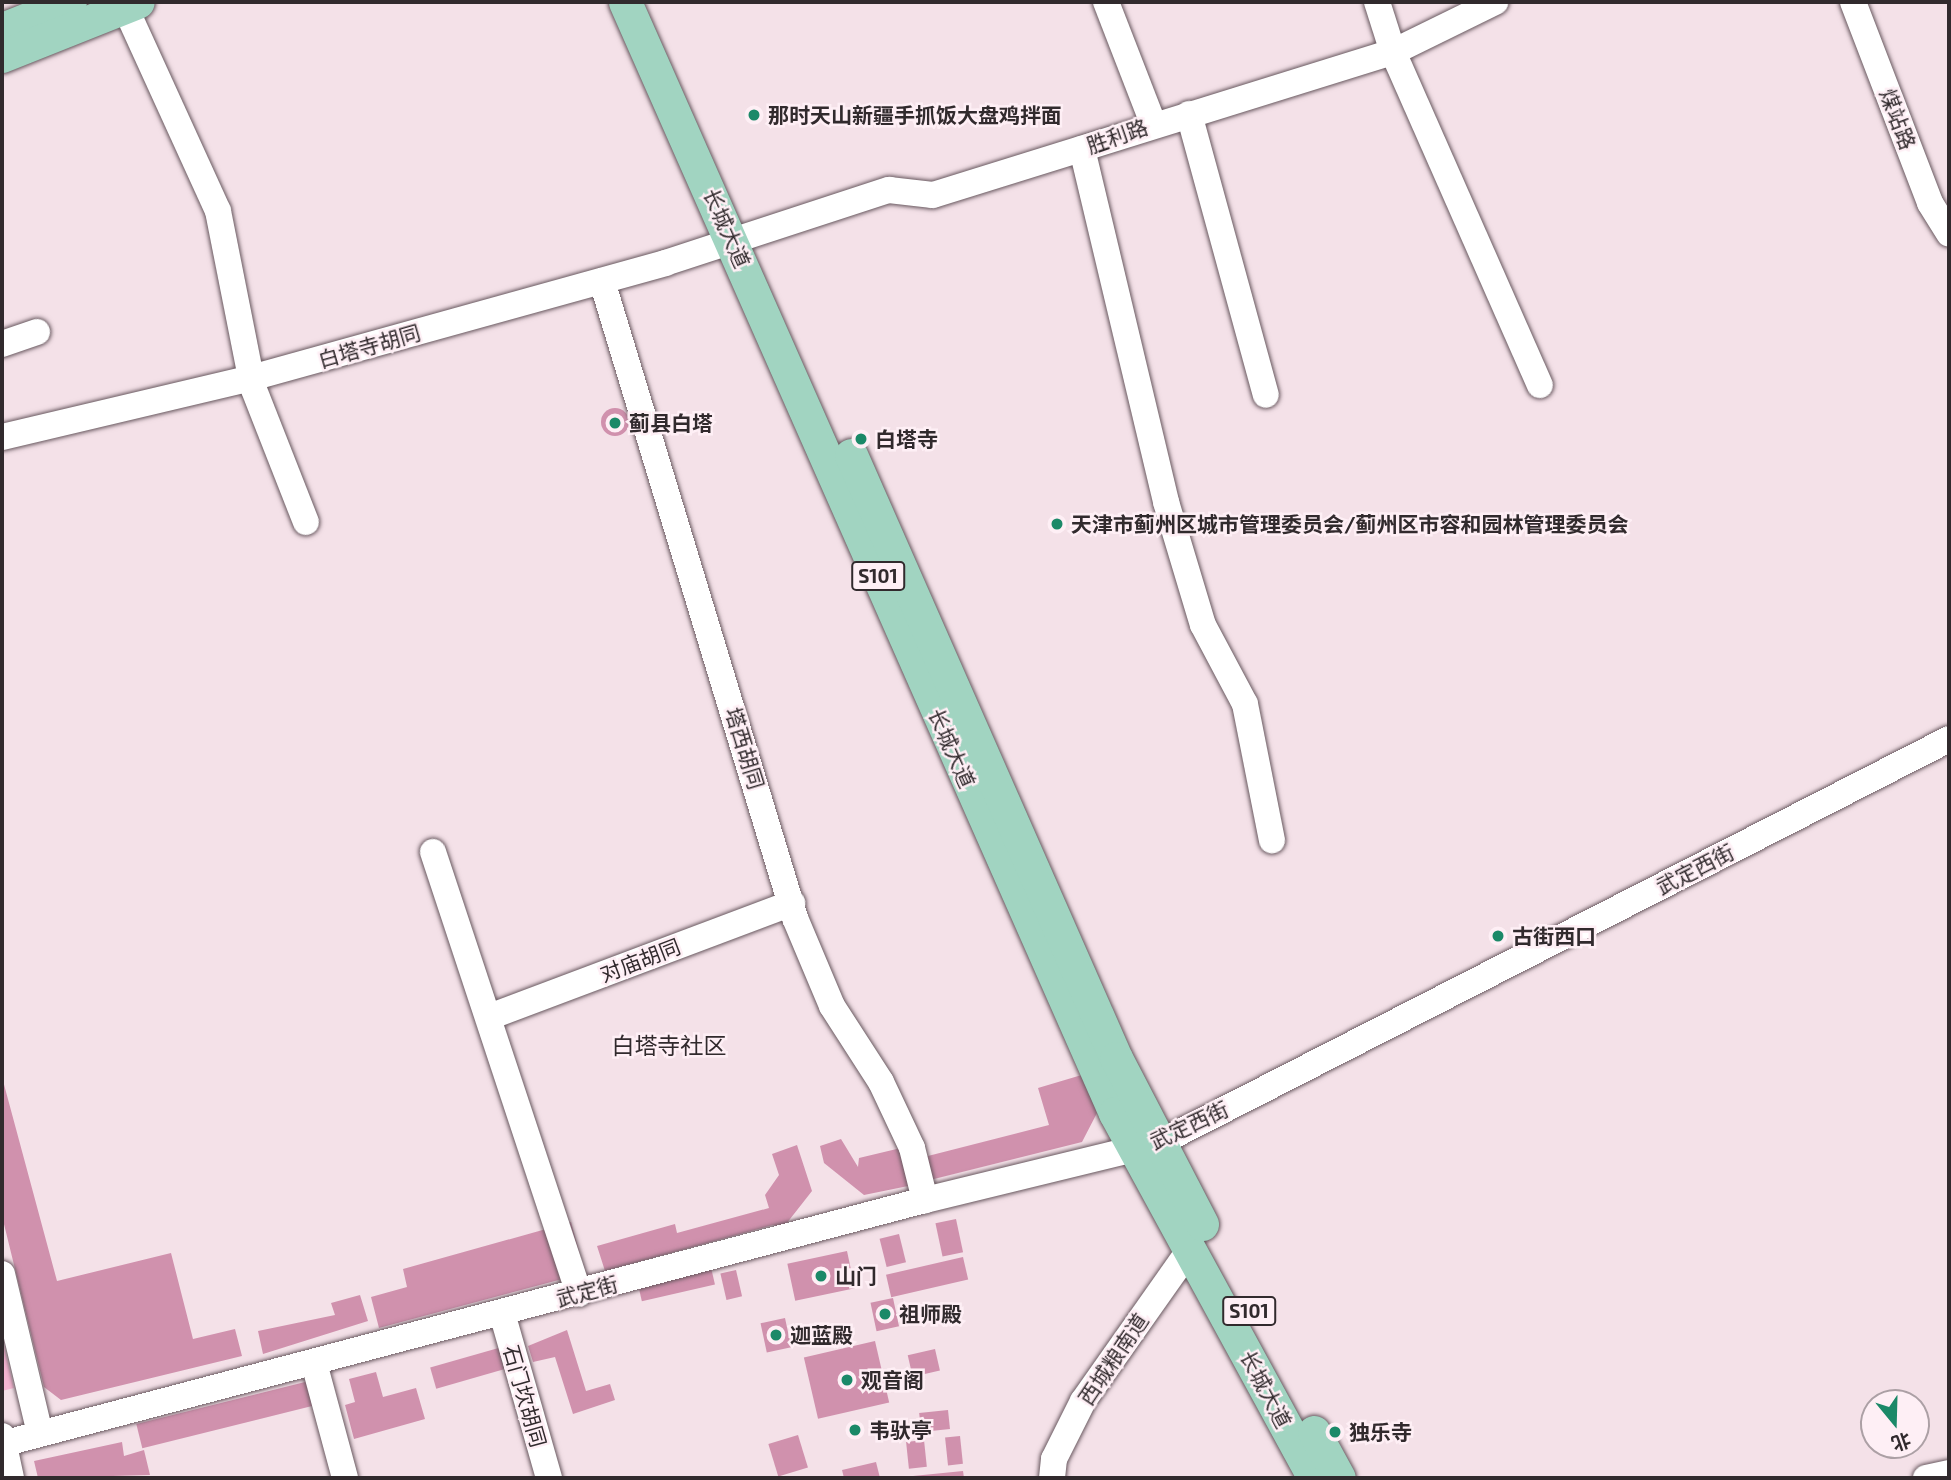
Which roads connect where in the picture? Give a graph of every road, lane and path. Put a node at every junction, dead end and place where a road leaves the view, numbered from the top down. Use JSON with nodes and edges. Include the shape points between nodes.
{"nodes":[{"id":1,"x":70,"y":2,"type":"edge"},
{"id":2,"x":625,"y":2,"type":"edge"},
{"id":3,"x":650,"y":2,"type":"edge"},
{"id":4,"x":1106,"y":2,"type":"edge"},
{"id":5,"x":1377,"y":2,"type":"edge"},
{"id":6,"x":1495,"y":2,"type":"edge"},
{"id":7,"x":1853,"y":2,"type":"edge"},
{"id":8,"x":132,"y":4,"type":"edge"},
{"id":9,"x":2,"y":29,"type":"edge"},
{"id":10,"x":1393,"y":52,"type":"junction"},
{"id":11,"x":2,"y":56,"type":"edge"},
{"id":12,"x":1189,"y":114,"type":"junction"},
{"id":13,"x":1153,"y":123,"type":"junction"},
{"id":14,"x":1082,"y":149,"type":"junction"},
{"id":15,"x":1949,"y":234,"type":"edge"},
{"id":16,"x":743,"y":236,"type":"junction"},
{"id":17,"x":602,"y":281,"type":"junction"},
{"id":18,"x":37,"y":332,"type":"dead end"},
{"id":19,"x":2,"y":344,"type":"edge"},
{"id":20,"x":251,"y":378,"type":"junction"},
{"id":21,"x":1540,"y":385,"type":"dead end"},
{"id":22,"x":1266,"y":395,"type":"dead end"},
{"id":23,"x":2,"y":437,"type":"edge"},
{"id":24,"x":306,"y":522,"type":"dead end"},
{"id":25,"x":1949,"y":728,"type":"edge"},
{"id":26,"x":1949,"y":739,"type":"edge"},
{"id":27,"x":1272,"y":840,"type":"dead end"},
{"id":28,"x":433,"y":852,"type":"dead end"},
{"id":29,"x":792,"y":903,"type":"junction"},
{"id":30,"x":489,"y":1017,"type":"junction"},
{"id":31,"x":1149,"y":1141,"type":"junction"},
{"id":32,"x":925,"y":1200,"type":"junction"},
{"id":33,"x":1191,"y":1248,"type":"junction"},
{"id":34,"x":2,"y":1274,"type":"edge"},
{"id":35,"x":579,"y":1293,"type":"junction"},
{"id":36,"x":502,"y":1313,"type":"junction"},
{"id":37,"x":314,"y":1363,"type":"junction"},
{"id":38,"x":38,"y":1424,"type":"junction"},
{"id":39,"x":2,"y":1436,"type":"edge"},
{"id":40,"x":1949,"y":1473,"type":"edge"},
{"id":41,"x":11,"y":1478,"type":"edge"},
{"id":42,"x":345,"y":1478,"type":"edge"},
{"id":43,"x":549,"y":1478,"type":"edge"},
{"id":44,"x":1052,"y":1478,"type":"edge"},
{"id":45,"x":1314,"y":1478,"type":"edge"},
{"id":46,"x":1339,"y":1478,"type":"edge"},
{"id":47,"x":1926,"y":1478,"type":"edge"}],
"edges":[{"from":1,"to":9,"type":"main road"},
{"from":2,"to":16,"type":"main road","name":"长城大道","number":"S101"},
{"from":3,"to":16,"type":"main road","name":"长城大道","number":"S101"},
{"from":4,"to":13,"type":"street"},
{"from":5,"to":10,"type":"street"},
{"from":6,"to":10,"type":"street","name":"胜利路"},
{"from":7,"to":15,"type":"street","name":"煤站路","via":[[1930,203]]},
{"from":8,"to":11,"type":"main road"},
{"from":8,"to":20,"type":"street","via":[[218,211]]},
{"from":10,"to":12,"type":"street","name":"胜利路"},
{"from":10,"to":21,"type":"street"},
{"from":12,"to":13,"type":"street","name":"胜利路"},
{"from":12,"to":22,"type":"street"},
{"from":13,"to":14,"type":"street","name":"胜利路"},
{"from":14,"to":16,"type":"street","name":"胜利路","via":[[933,195],[889,190]]},
{"from":14,"to":27,"type":"street","via":[[1166,502],[1203,625],[1245,704]]},
{"from":16,"to":17,"type":"street","name":"白塔寺胡同"},
{"from":16,"to":31,"type":"main road","name":"长城大道","number":"S101","via":[[1053,977]]},
{"from":17,"to":20,"type":"street","name":"白塔寺胡同"},
{"from":17,"to":29,"type":"street","name":"塔西胡同"},
{"from":18,"to":19,"type":"street"},
{"from":20,"to":23,"type":"street","name":"白塔寺胡同"},
{"from":20,"to":24,"type":"street"},
{"from":25,"to":31,"type":"street","name":"武定西街"},
{"from":26,"to":31,"type":"street","name":"武定西街"},
{"from":28,"to":30,"type":"street"},
{"from":29,"to":30,"type":"street","name":"对庙胡同"},
{"from":29,"to":32,"type":"street","name":"塔西胡同","via":[[832,1006],[881,1082],[912,1149]]},
{"from":30,"to":35,"type":"street"},
{"from":31,"to":32,"type":"street","name":"武定街"},
{"from":31,"to":33,"type":"main road","name":"长城大道","number":"S101"},
{"from":31,"to":46,"type":"main road","name":"长城大道","number":"S101"},
{"from":32,"to":35,"type":"street","name":"武定街"},
{"from":33,"to":44,"type":"street","name":"西城粮南道","via":[[1083,1401],[1054,1459]]},
{"from":33,"to":45,"type":"main road","name":"长城大道","number":"S101"},
{"from":34,"to":38,"type":"street"},
{"from":35,"to":36,"type":"street","name":"武定街"},
{"from":36,"to":37,"type":"street","name":"武定街"},
{"from":36,"to":43,"type":"street","name":"石门坎胡同"},
{"from":37,"to":38,"type":"street","name":"武定街"},
{"from":37,"to":42,"type":"street"},
{"from":38,"to":39,"type":"street","name":"武定街"},
{"from":39,"to":41,"type":"street"},
{"from":40,"to":47,"type":"street"}]}
